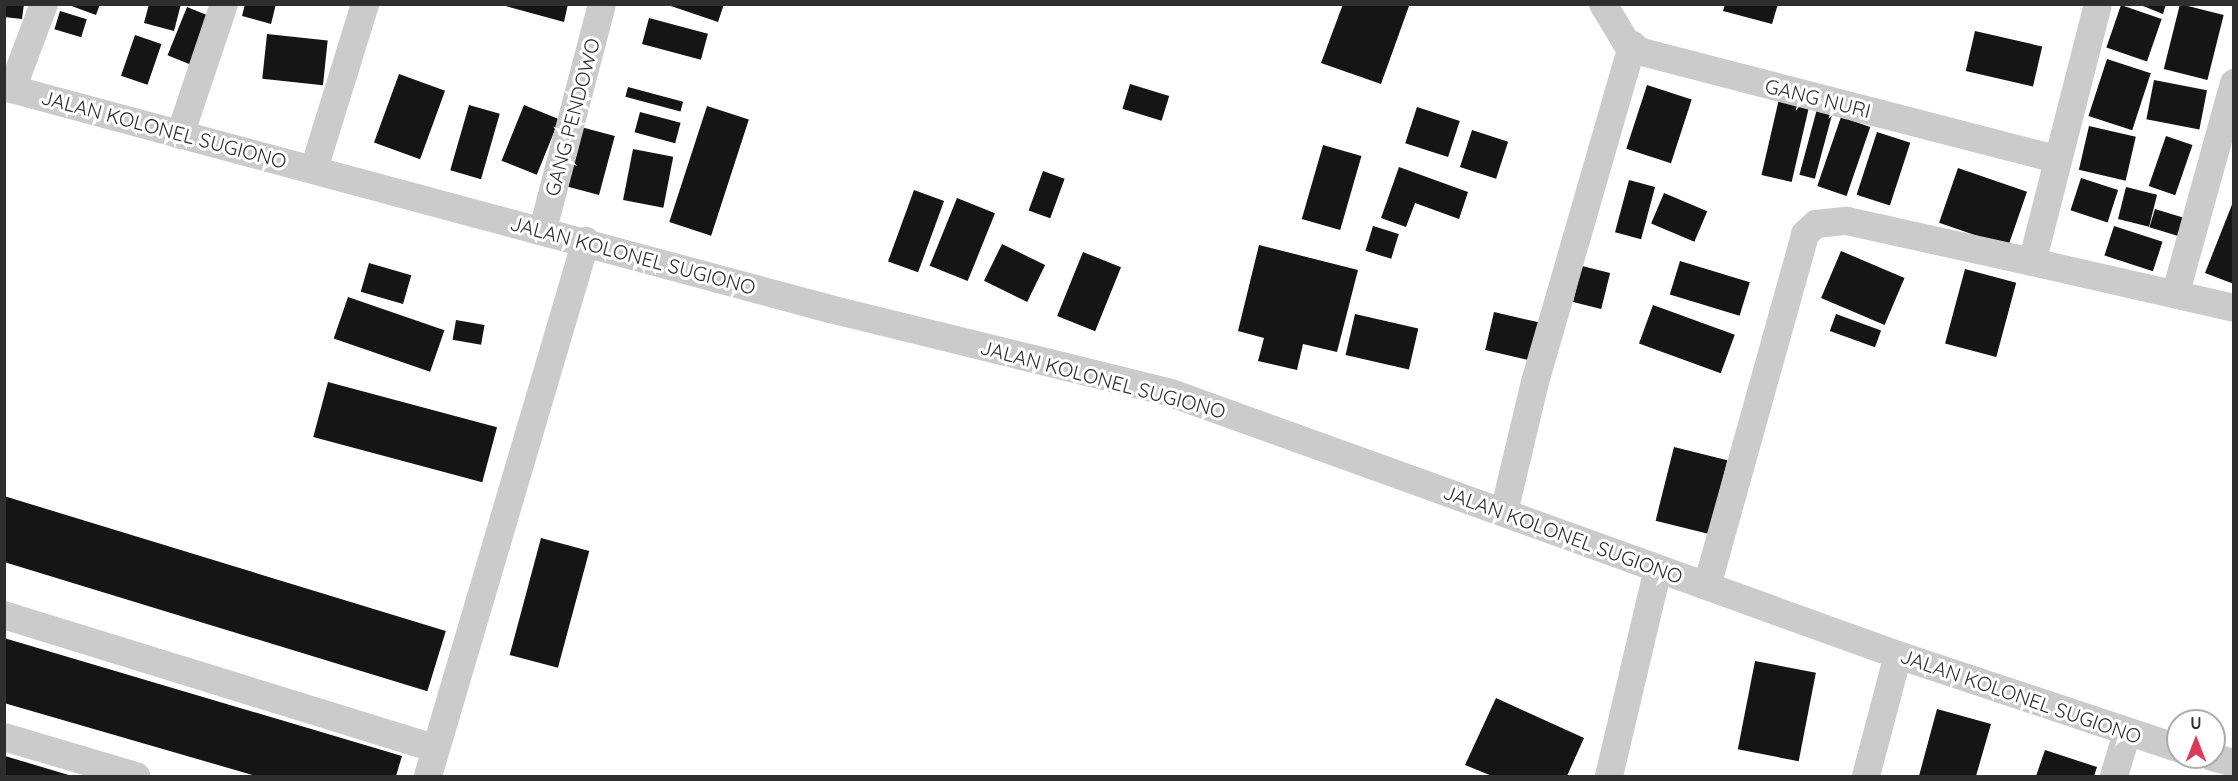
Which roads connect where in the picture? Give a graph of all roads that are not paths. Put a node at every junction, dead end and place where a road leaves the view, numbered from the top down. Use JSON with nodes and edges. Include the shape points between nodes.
{"nodes":[{"id":1,"x":44,"y":4,"type":"edge"},
{"id":2,"x":224,"y":4,"type":"edge"},
{"id":3,"x":365,"y":4,"type":"edge"},
{"id":4,"x":602,"y":4,"type":"edge"},
{"id":5,"x":1604,"y":4,"type":"edge"},
{"id":6,"x":2098,"y":4,"type":"edge"},
{"id":7,"x":1632,"y":45,"type":"junction"},
{"id":8,"x":2234,"y":84,"type":"edge"},
{"id":9,"x":8,"y":88,"type":"edge"},
{"id":10,"x":180,"y":135,"type":"junction"},
{"id":11,"x":2056,"y":159,"type":"junction"},
{"id":12,"x":314,"y":169,"type":"junction"},
{"id":13,"x":543,"y":229,"type":"junction"},
{"id":14,"x":586,"y":241,"type":"junction"},
{"id":15,"x":2032,"y":261,"type":"junction"},
{"id":16,"x":2176,"y":292,"type":"junction"},
{"id":17,"x":2234,"y":308,"type":"edge"},
{"id":18,"x":1504,"y":512,"type":"junction"},
{"id":19,"x":1658,"y":568,"type":"junction"},
{"id":20,"x":1707,"y":586,"type":"junction"},
{"id":21,"x":4,"y":615,"type":"edge"},
{"id":22,"x":1898,"y":655,"type":"junction"},
{"id":23,"x":2127,"y":733,"type":"junction"},
{"id":24,"x":4,"y":737,"type":"edge"},
{"id":25,"x":2166,"y":744,"type":"edge"},
{"id":26,"x":436,"y":749,"type":"junction"},
{"id":27,"x":136,"y":777,"type":"edge"},
{"id":28,"x":428,"y":777,"type":"edge"},
{"id":29,"x":1609,"y":777,"type":"edge"},
{"id":30,"x":1866,"y":777,"type":"edge"},
{"id":31,"x":2114,"y":777,"type":"edge"}],
"edges":[{"from":1,"to":9,"type":"street"},
{"from":2,"to":10,"type":"street"},
{"from":3,"to":12,"type":"street"},
{"from":4,"to":13,"type":"street","name":"GANG PENDOWO"},
{"from":5,"to":7,"type":"street"},
{"from":6,"to":11,"type":"street"},
{"from":7,"to":11,"type":"street","name":"GANG NURI"},
{"from":7,"to":18,"type":"street","via":[[1535,382]]},
{"from":8,"to":16,"type":"street"},
{"from":9,"to":10,"type":"street","name":"JALAN KOLONEL SUGIONO"},
{"from":10,"to":12,"type":"street","name":"JALAN KOLONEL SUGIONO"},
{"from":11,"to":15,"type":"street"},
{"from":12,"to":13,"type":"street","name":"JALAN KOLONEL SUGIONO"},
{"from":13,"to":14,"type":"street","name":"JALAN KOLONEL SUGIONO"},
{"from":14,"to":18,"type":"street","name":"JALAN KOLONEL SUGIONO","via":[[1171,393]]},
{"from":14,"to":26,"type":"street"},
{"from":15,"to":16,"type":"street"},
{"from":15,"to":20,"type":"street","via":[[1848,221],[1816,224],[1805,234]]},
{"from":16,"to":17,"type":"street"},
{"from":18,"to":19,"type":"street","name":"JALAN KOLONEL SUGIONO"},
{"from":19,"to":20,"type":"street","name":"JALAN KOLONEL SUGIONO"},
{"from":19,"to":29,"type":"street"},
{"from":20,"to":22,"type":"street","name":"JALAN KOLONEL SUGIONO"},
{"from":21,"to":26,"type":"street"},
{"from":22,"to":23,"type":"street","name":"JALAN KOLONEL SUGIONO"},
{"from":22,"to":30,"type":"street"},
{"from":23,"to":25,"type":"street","name":"JALAN KOLONEL SUGIONO"},
{"from":23,"to":31,"type":"street"},
{"from":24,"to":27,"type":"street"},
{"from":26,"to":28,"type":"street"}]}
